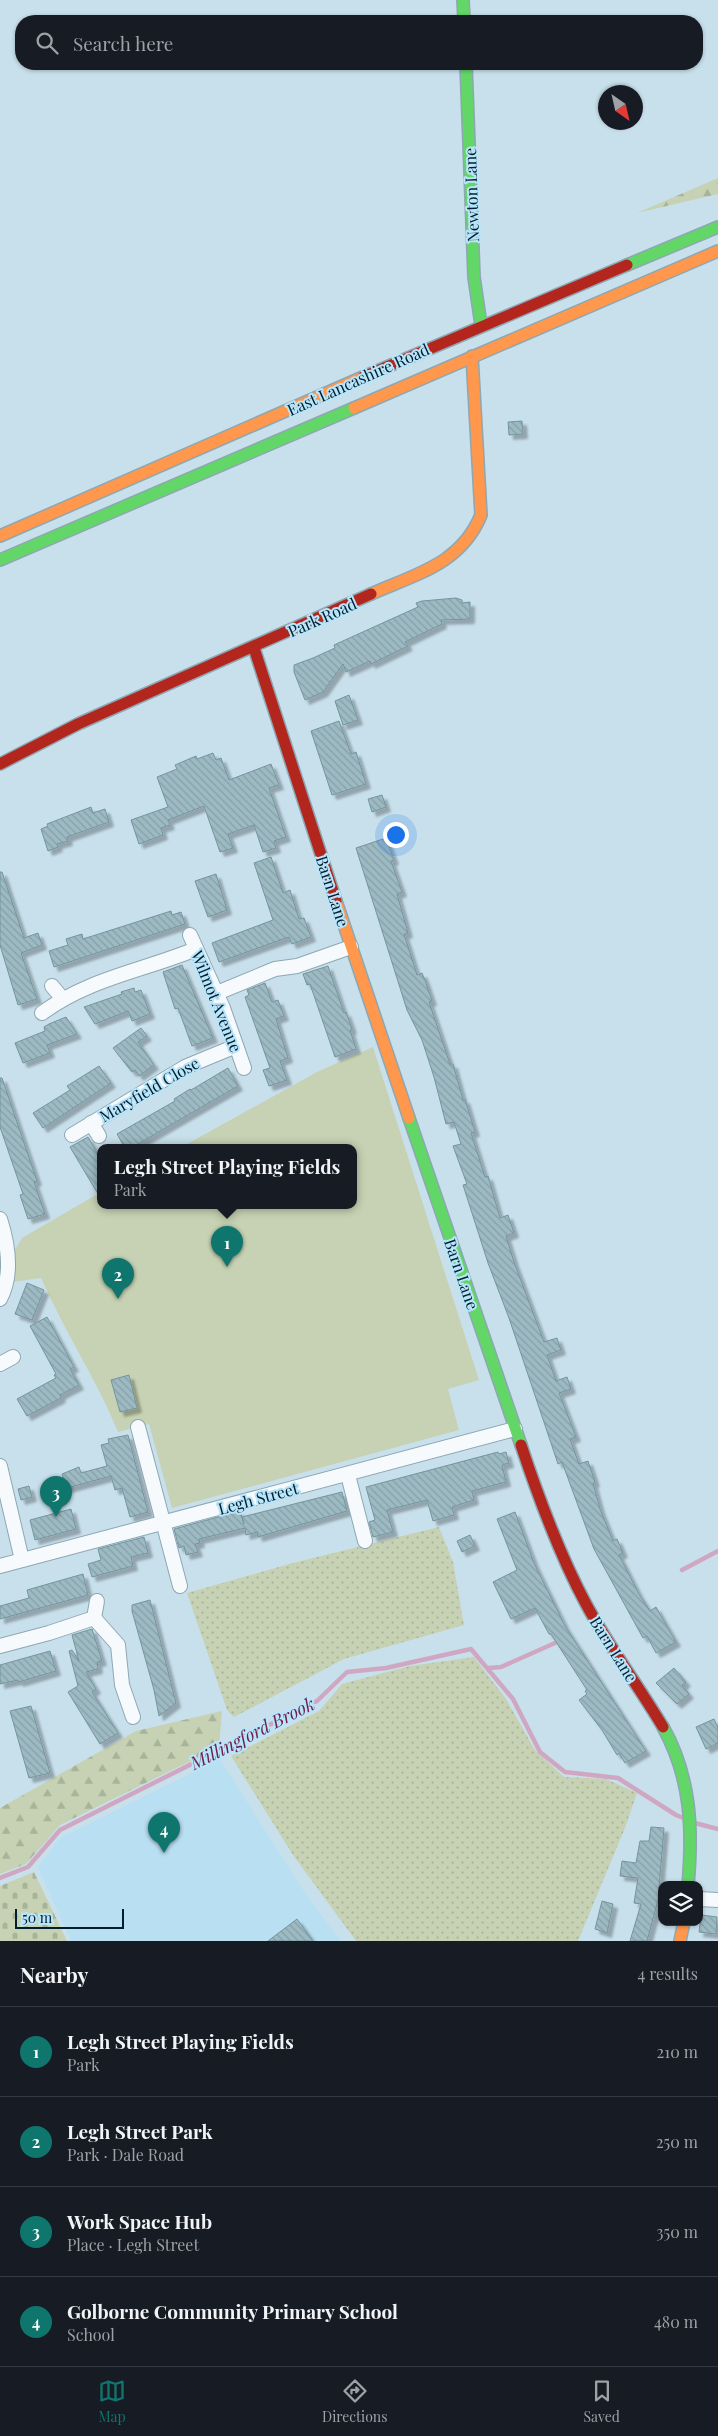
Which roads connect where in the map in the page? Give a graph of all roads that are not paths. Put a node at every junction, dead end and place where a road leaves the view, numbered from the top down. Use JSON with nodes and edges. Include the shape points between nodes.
{"nodes":[{"id":1,"x":463,"y":0,"type":"edge"},
{"id":2,"x":464,"y":15,"type":"edge"},
{"id":3,"x":466,"y":70,"type":"edge"},
{"id":4,"x":718,"y":227,"type":"edge"},
{"id":5,"x":718,"y":251,"type":"edge"},
{"id":6,"x":482,"y":325,"type":"junction"},
{"id":7,"x":472,"y":356,"type":"junction"},
{"id":8,"x":0,"y":536,"type":"edge"},
{"id":9,"x":0,"y":560,"type":"edge"},
{"id":10,"x":254,"y":648,"type":"junction"},
{"id":11,"x":0,"y":764,"type":"edge"},
{"id":12,"x":190,"y":935,"type":"dead end"},
{"id":13,"x":351,"y":947,"type":"junction"},
{"id":14,"x":196,"y":949,"type":"junction"},
{"id":15,"x":52,"y":986,"type":"dead end"},
{"id":16,"x":217,"y":993,"type":"junction"},
{"id":17,"x":62,"y":998,"type":"junction"},
{"id":18,"x":42,"y":1013,"type":"dead end"},
{"id":19,"x":236,"y":1046,"type":"junction"},
{"id":20,"x":244,"y":1068,"type":"dead end"},
{"id":21,"x":91,"y":1123,"type":"junction"},
{"id":22,"x":72,"y":1134,"type":"dead end"},
{"id":23,"x":99,"y":1136,"type":"dead end"},
{"id":24,"x":0,"y":1219,"type":"edge"},
{"id":25,"x":0,"y":1299,"type":"edge"},
{"id":26,"x":13,"y":1357,"type":"dead end"},
{"id":27,"x":0,"y":1364,"type":"edge"},
{"id":28,"x":138,"y":1427,"type":"dead end"},
{"id":29,"x":515,"y":1429,"type":"junction"},
{"id":30,"x":0,"y":1466,"type":"edge"},
{"id":31,"x":348,"y":1474,"type":"junction"},
{"id":32,"x":163,"y":1523,"type":"junction"},
{"id":33,"x":365,"y":1541,"type":"dead end"},
{"id":34,"x":22,"y":1560,"type":"junction"},
{"id":35,"x":0,"y":1566,"type":"edge"},
{"id":36,"x":180,"y":1586,"type":"dead end"},
{"id":37,"x":97,"y":1601,"type":"dead end"},
{"id":38,"x":94,"y":1618,"type":"junction"},
{"id":39,"x":0,"y":1646,"type":"edge"},
{"id":40,"x":133,"y":1717,"type":"dead end"},
{"id":41,"x":688,"y":1881,"type":"edge"},
{"id":42,"x":703,"y":1898,"type":"edge"},
{"id":43,"x":718,"y":1900,"type":"edge"},
{"id":44,"x":683,"y":1926,"type":"edge"},
{"id":45,"x":680,"y":1941,"type":"edge"}],
"edges":[{"from":1,"to":2,"type":"main road"},
{"from":3,"to":6,"type":"main road","name":"Newton Lane","via":[[474,277]]},
{"from":4,"to":6,"type":"main road","name":"East Lancashire Road"},
{"from":5,"to":7,"type":"main road","name":"East Lancashire Road"},
{"from":6,"to":8,"type":"main road","name":"East Lancashire Road"},
{"from":7,"to":9,"type":"main road","name":"East Lancashire Road"},
{"from":7,"to":10,"type":"main road","name":"Park Road","via":[[481,515],[465,548],[427,569]]},
{"from":10,"to":11,"type":"main road","name":"Park Road","via":[[78,724]]},
{"from":10,"to":13,"type":"main road","name":"Barn Lane"},
{"from":12,"to":14,"type":"street","name":"Wilmot Avenue"},
{"from":13,"to":16,"type":"street","via":[[304,964],[267,971]]},
{"from":13,"to":29,"type":"main road","name":"Barn Lane"},
{"from":14,"to":16,"type":"street","name":"Wilmot Avenue"},
{"from":14,"to":17,"type":"street","via":[[102,980]]},
{"from":15,"to":17,"type":"street"},
{"from":16,"to":19,"type":"street","name":"Wilmot Avenue"},
{"from":17,"to":18,"type":"street"},
{"from":19,"to":20,"type":"street","name":"Wilmot Avenue"},
{"from":19,"to":21,"type":"street","name":"Maryfield Close","via":[[185,1067]]},
{"from":21,"to":22,"type":"street","name":"Maryfield Close"},
{"from":21,"to":23,"type":"street","name":"Maryfield Close"},
{"from":24,"to":25,"type":"street","via":[[8,1269]]},
{"from":26,"to":27,"type":"street"},
{"from":28,"to":32,"type":"street"},
{"from":29,"to":31,"type":"street","name":"Legh Street"},
{"from":29,"to":41,"type":"main road","name":"Barn Lane","via":[[539,1499],[570,1572],[593,1617],[674,1747],[690,1807]]},
{"from":30,"to":34,"type":"street"},
{"from":31,"to":32,"type":"street","name":"Legh Street"},
{"from":31,"to":33,"type":"street"},
{"from":32,"to":34,"type":"street","name":"Legh Street"},
{"from":32,"to":36,"type":"street"},
{"from":34,"to":35,"type":"street","name":"Legh Street"},
{"from":37,"to":38,"type":"street"},
{"from":38,"to":39,"type":"street"},
{"from":38,"to":40,"type":"street","via":[[118,1645],[122,1685]]},
{"from":42,"to":43,"type":"street"},
{"from":44,"to":45,"type":"main road"}]}
